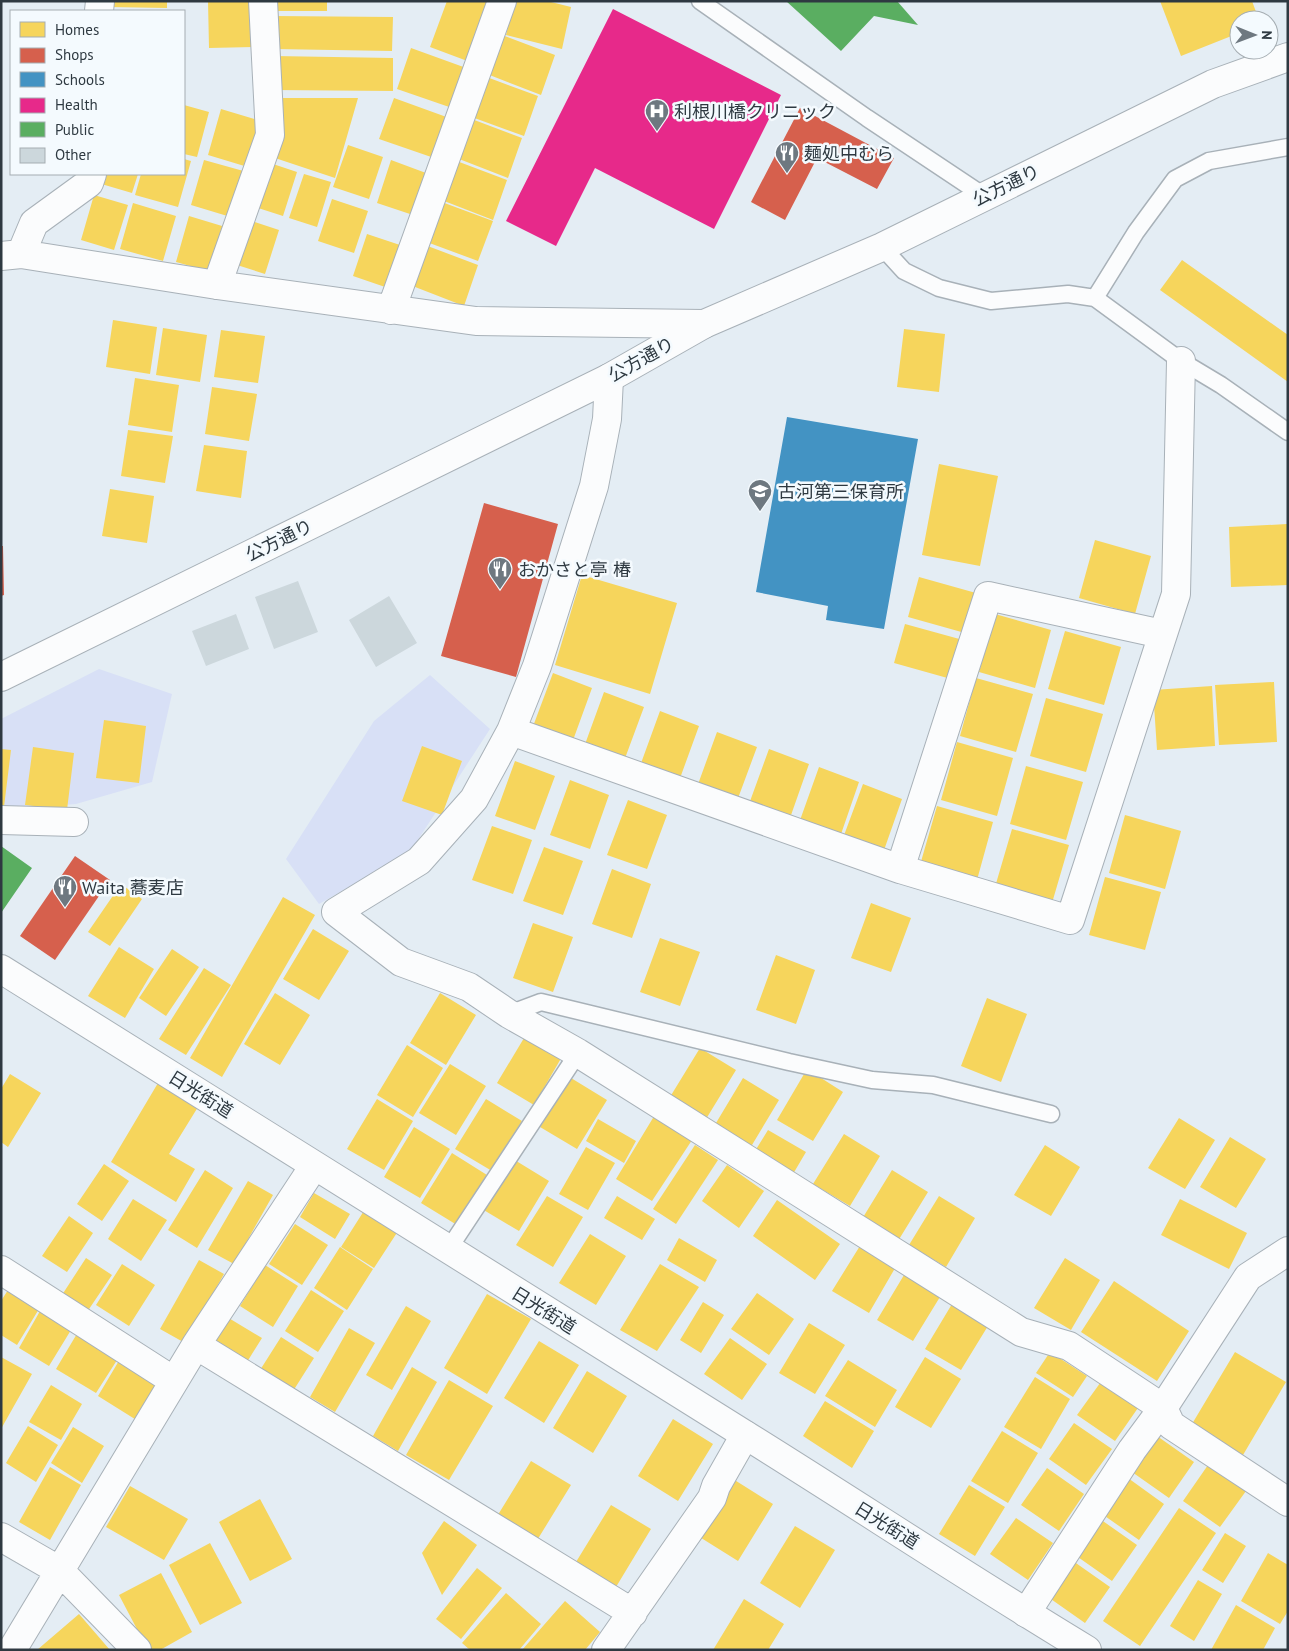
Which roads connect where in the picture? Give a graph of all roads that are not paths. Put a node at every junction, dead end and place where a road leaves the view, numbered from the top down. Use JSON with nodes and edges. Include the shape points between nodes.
{"nodes":[{"id":1,"x":263,"y":1,"type":"edge"},
{"id":2,"x":502,"y":1,"type":"edge"},
{"id":3,"x":700,"y":1,"type":"edge"},
{"id":4,"x":1288,"y":57,"type":"edge"},
{"id":5,"x":1288,"y":147,"type":"edge"},
{"id":6,"x":92,"y":175,"type":"edge"},
{"id":7,"x":984,"y":196,"type":"junction"},
{"id":8,"x":882,"y":247,"type":"junction"},
{"id":9,"x":11,"y":255,"type":"edge"},
{"id":10,"x":217,"y":285,"type":"junction"},
{"id":11,"x":1094,"y":298,"type":"junction"},
{"id":12,"x":391,"y":310,"type":"junction"},
{"id":13,"x":704,"y":324,"type":"junction"},
{"id":14,"x":1181,"y":361,"type":"junction"},
{"id":15,"x":609,"y":378,"type":"junction"},
{"id":16,"x":1288,"y":432,"type":"edge"},
{"id":17,"x":1162,"y":634,"type":"junction"},
{"id":18,"x":1,"y":677,"type":"edge"},
{"id":19,"x":511,"y":731,"type":"junction"},
{"id":20,"x":1,"y":820,"type":"edge"},
{"id":21,"x":74,"y":822,"type":"dead end"},
{"id":22,"x":900,"y":869,"type":"junction"},
{"id":23,"x":1,"y":969,"type":"edge"},
{"id":24,"x":509,"y":1014,"type":"junction"},
{"id":25,"x":578,"y":1052,"type":"junction"},
{"id":26,"x":1051,"y":1114,"type":"dead end"},
{"id":27,"x":314,"y":1166,"type":"junction"},
{"id":28,"x":448,"y":1250,"type":"junction"},
{"id":29,"x":1288,"y":1251,"type":"edge"},
{"id":30,"x":1,"y":1270,"type":"edge"},
{"id":31,"x":196,"y":1344,"type":"junction"},
{"id":32,"x":174,"y":1382,"type":"junction"},
{"id":33,"x":1163,"y":1408,"type":"junction"},
{"id":34,"x":745,"y":1434,"type":"junction"},
{"id":35,"x":1288,"y":1502,"type":"edge"},
{"id":36,"x":1,"y":1537,"type":"edge"},
{"id":37,"x":60,"y":1571,"type":"junction"},
{"id":38,"x":1026,"y":1613,"type":"junction"},
{"id":39,"x":633,"y":1614,"type":"junction"},
{"id":40,"x":12,"y":1650,"type":"edge"},
{"id":41,"x":137,"y":1650,"type":"edge"},
{"id":42,"x":606,"y":1650,"type":"edge"},
{"id":43,"x":1086,"y":1650,"type":"edge"}],
"edges":[{"from":1,"to":10,"type":"street","via":[[270,135]]},
{"from":2,"to":12,"type":"street"},
{"from":3,"to":7,"type":"lane"},
{"from":4,"to":7,"type":"street","name":"公方通り","via":[[1213,84]]},
{"from":5,"to":11,"type":"lane","via":[[1209,161],[1175,178]]},
{"from":6,"to":9,"type":"street","via":[[89,183],[34,223]]},
{"from":7,"to":8,"type":"street","name":"公方通り"},
{"from":8,"to":11,"type":"lane","via":[[904,271],[938,288],[992,301],[1068,294]]},
{"from":8,"to":13,"type":"street","name":"公方通り"},
{"from":9,"to":10,"type":"street"},
{"from":10,"to":12,"type":"street"},
{"from":11,"to":14,"type":"lane"},
{"from":12,"to":13,"type":"street","via":[[476,321]]},
{"from":13,"to":15,"type":"street","name":"公方通り"},
{"from":14,"to":16,"type":"lane"},
{"from":14,"to":17,"type":"street","via":[[1176,594]]},
{"from":15,"to":18,"type":"street","name":"公方通り"},
{"from":15,"to":19,"type":"street","via":[[607,419],[594,486],[537,666]]},
{"from":17,"to":22,"type":"street","via":[[988,596]]},
{"from":17,"to":22,"type":"street","via":[[1070,920]]},
{"from":19,"to":22,"type":"street"},
{"from":19,"to":24,"type":"street","via":[[474,799],[419,861],[336,912],[401,962],[469,987]]},
{"from":20,"to":21,"type":"street"},
{"from":23,"to":27,"type":"street","name":"日光街道"},
{"from":24,"to":25,"type":"street"},
{"from":24,"to":26,"type":"lane","via":[[541,1002],[862,1078],[933,1085]]},
{"from":25,"to":28,"type":"lane"},
{"from":25,"to":33,"type":"street","via":[[1021,1332],[1068,1346]]},
{"from":27,"to":28,"type":"street","name":"日光街道"},
{"from":27,"to":31,"type":"street"},
{"from":28,"to":34,"type":"street","name":"日光街道"},
{"from":29,"to":33,"type":"street","via":[[1248,1277]]},
{"from":30,"to":32,"type":"street"},
{"from":31,"to":32,"type":"street"},
{"from":31,"to":39,"type":"street"},
{"from":32,"to":37,"type":"street"},
{"from":33,"to":35,"type":"street","via":[[1171,1425]]},
{"from":33,"to":38,"type":"street"},
{"from":34,"to":38,"type":"street","name":"日光街道"},
{"from":34,"to":39,"type":"street","via":[[712,1498]]},
{"from":36,"to":37,"type":"street"},
{"from":37,"to":40,"type":"street"},
{"from":37,"to":41,"type":"street"},
{"from":38,"to":43,"type":"street","name":"日光街道"},
{"from":39,"to":42,"type":"street"}]}
